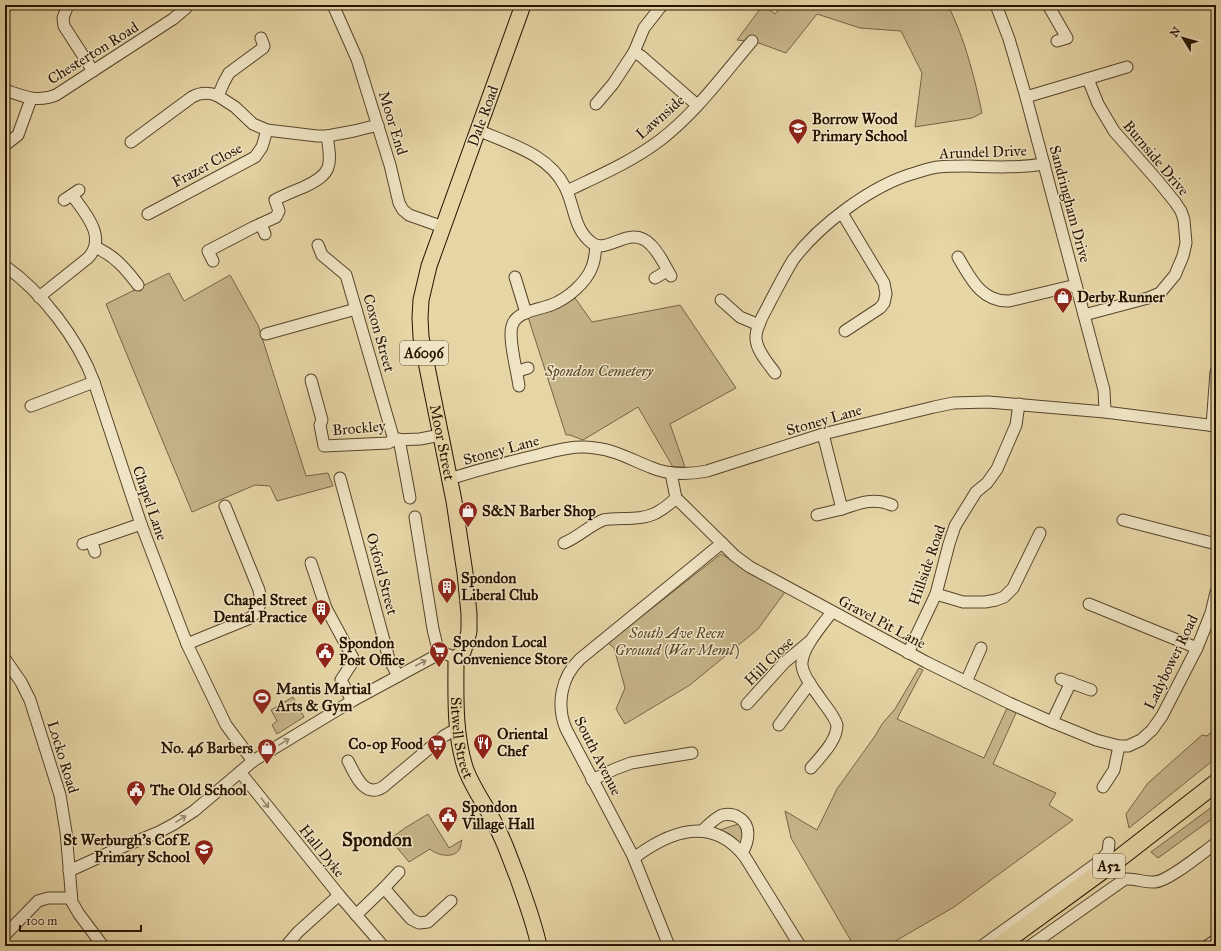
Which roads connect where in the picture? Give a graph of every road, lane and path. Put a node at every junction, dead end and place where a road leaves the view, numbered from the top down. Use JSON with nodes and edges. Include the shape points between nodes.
{"nodes":[{"id":1,"x":68,"y":5,"type":"edge"},
{"id":2,"x":187,"y":5,"type":"edge"},
{"id":3,"x":333,"y":5,"type":"edge"},
{"id":4,"x":523,"y":5,"type":"edge"},
{"id":5,"x":662,"y":5,"type":"edge"},
{"id":6,"x":996,"y":5,"type":"edge"},
{"id":7,"x":1048,"y":5,"type":"edge"},
{"id":8,"x":261,"y":38,"type":"dead end"},
{"id":9,"x":752,"y":41,"type":"dead end"},
{"id":10,"x":1057,"y":41,"type":"dead end"},
{"id":11,"x":634,"y":52,"type":"junction"},
{"id":12,"x":1127,"y":67,"type":"dead end"},
{"id":13,"x":93,"y":71,"type":"junction"},
{"id":14,"x":1088,"y":79,"type":"junction"},
{"id":15,"x":5,"y":90,"type":"edge"},
{"id":16,"x":218,"y":96,"type":"junction"},
{"id":17,"x":1026,"y":97,"type":"junction"},
{"id":18,"x":31,"y":99,"type":"junction"},
{"id":19,"x":602,"y":102,"type":"dead end"},
{"id":20,"x":697,"y":105,"type":"junction"},
{"id":21,"x":378,"y":125,"type":"junction"},
{"id":22,"x":267,"y":130,"type":"junction"},
{"id":23,"x":478,"y":130,"type":"junction"},
{"id":24,"x":327,"y":136,"type":"junction"},
{"id":25,"x":131,"y":142,"type":"dead end"},
{"id":26,"x":5,"y":145,"type":"edge"},
{"id":27,"x":1044,"y":164,"type":"junction"},
{"id":28,"x":568,"y":191,"type":"junction"},
{"id":29,"x":72,"y":195,"type":"dead end"},
{"id":30,"x":842,"y":213,"type":"junction"},
{"id":31,"x":148,"y":214,"type":"dead end"},
{"id":32,"x":442,"y":227,"type":"junction"},
{"id":33,"x":318,"y":246,"type":"dead end"},
{"id":34,"x":596,"y":246,"type":"junction"},
{"id":35,"x":95,"y":247,"type":"junction"},
{"id":36,"x":958,"y":257,"type":"dead end"},
{"id":37,"x":213,"y":261,"type":"dead end"},
{"id":38,"x":5,"y":266,"type":"edge"},
{"id":39,"x":515,"y":277,"type":"dead end"},
{"id":40,"x":655,"y":278,"type":"dead end"},
{"id":41,"x":138,"y":285,"type":"dead end"},
{"id":42,"x":1076,"y":286,"type":"junction"},
{"id":43,"x":39,"y":297,"type":"junction"},
{"id":44,"x":727,"y":301,"type":"dead end"},
{"id":45,"x":356,"y":309,"type":"junction"},
{"id":46,"x":526,"y":313,"type":"junction"},
{"id":47,"x":1084,"y":316,"type":"junction"},
{"id":48,"x":759,"y":325,"type":"junction"},
{"id":49,"x":845,"y":331,"type":"dead end"},
{"id":50,"x":266,"y":334,"type":"dead end"},
{"id":51,"x":1216,"y":372,"type":"edge"},
{"id":52,"x":775,"y":373,"type":"dead end"},
{"id":53,"x":311,"y":380,"type":"dead end"},
{"id":54,"x":94,"y":382,"type":"junction"},
{"id":55,"x":519,"y":386,"type":"dead end"},
{"id":56,"x":1019,"y":404,"type":"junction"},
{"id":57,"x":38,"y":408,"type":"dead end"},
{"id":58,"x":1105,"y":412,"type":"junction"},
{"id":59,"x":1214,"y":426,"type":"edge"},
{"id":60,"x":823,"y":434,"type":"junction"},
{"id":61,"x":440,"y":435,"type":"junction"},
{"id":62,"x":397,"y":439,"type":"junction"},
{"id":63,"x":671,"y":473,"type":"junction"},
{"id":64,"x":340,"y":478,"type":"dead end"},
{"id":65,"x":449,"y":479,"type":"junction"},
{"id":66,"x":410,"y":498,"type":"dead end"},
{"id":67,"x":676,"y":498,"type":"junction"},
{"id":68,"x":892,"y":505,"type":"dead end"},
{"id":69,"x":225,"y":506,"type":"dead end"},
{"id":70,"x":842,"y":509,"type":"junction"},
{"id":71,"x":817,"y":515,"type":"dead end"},
{"id":72,"x":415,"y":517,"type":"dead end"},
{"id":73,"x":1123,"y":520,"type":"dead end"},
{"id":74,"x":140,"y":524,"type":"junction"},
{"id":75,"x":1040,"y":533,"type":"dead end"},
{"id":76,"x":564,"y":543,"type":"dead end"},
{"id":77,"x":722,"y":543,"type":"junction"},
{"id":78,"x":1216,"y":544,"type":"edge"},
{"id":79,"x":95,"y":552,"type":"dead end"},
{"id":80,"x":311,"y":570,"type":"dead end"},
{"id":81,"x":1216,"y":592,"type":"edge"},
{"id":82,"x":936,"y":594,"type":"junction"},
{"id":83,"x":1089,"y":604,"type":"dead end"},
{"id":84,"x":832,"y":612,"type":"junction"},
{"id":85,"x":812,"y":640,"type":"junction"},
{"id":86,"x":187,"y":644,"type":"junction"},
{"id":87,"x":981,"y":648,"type":"dead end"},
{"id":88,"x":1198,"y":648,"type":"junction"},
{"id":89,"x":908,"y":653,"type":"junction"},
{"id":90,"x":439,"y":654,"type":"junction"},
{"id":91,"x":456,"y":658,"type":"junction"},
{"id":92,"x":5,"y":659,"type":"edge"},
{"id":93,"x":398,"y":676,"type":"junction"},
{"id":94,"x":966,"y":682,"type":"junction"},
{"id":95,"x":810,"y":683,"type":"junction"},
{"id":96,"x":1091,"y":690,"type":"dead end"},
{"id":97,"x":352,"y":702,"type":"junction"},
{"id":98,"x":747,"y":704,"type":"dead end"},
{"id":99,"x":1052,"y":722,"type":"junction"},
{"id":100,"x":779,"y":725,"type":"dead end"},
{"id":101,"x":458,"y":730,"type":"junction"},
{"id":102,"x":1119,"y":746,"type":"junction"},
{"id":103,"x":685,"y":751,"type":"dead end"},
{"id":104,"x":348,"y":760,"type":"dead end"},
{"id":105,"x":253,"y":761,"type":"junction"},
{"id":106,"x":811,"y":768,"type":"dead end"},
{"id":107,"x":240,"y":772,"type":"junction"},
{"id":108,"x":592,"y":780,"type":"junction"},
{"id":109,"x":1216,"y":783,"type":"edge"},
{"id":110,"x":1103,"y":787,"type":"dead end"},
{"id":111,"x":1216,"y":798,"type":"edge"},
{"id":112,"x":702,"y":831,"type":"junction"},
{"id":113,"x":1109,"y":843,"type":"dead end"},
{"id":114,"x":1215,"y":844,"type":"dead end"},
{"id":115,"x":742,"y":853,"type":"junction"},
{"id":116,"x":634,"y":858,"type":"junction"},
{"id":117,"x":69,"y":871,"type":"junction"},
{"id":118,"x":399,"y":872,"type":"dead end"},
{"id":119,"x":384,"y":888,"type":"junction"},
{"id":120,"x":339,"y":895,"type":"junction"},
{"id":121,"x":71,"y":898,"type":"junction"},
{"id":122,"x":451,"y":901,"type":"dead end"},
{"id":123,"x":356,"y":915,"type":"junction"},
{"id":124,"x":6,"y":932,"type":"edge"},
{"id":125,"x":1216,"y":940,"type":"edge"},
{"id":126,"x":103,"y":946,"type":"edge"},
{"id":127,"x":286,"y":946,"type":"edge"},
{"id":128,"x":383,"y":946,"type":"edge"},
{"id":129,"x":539,"y":946,"type":"edge"},
{"id":130,"x":669,"y":946,"type":"edge"},
{"id":131,"x":800,"y":946,"type":"edge"},
{"id":132,"x":982,"y":946,"type":"edge"},
{"id":133,"x":999,"y":946,"type":"edge"},
{"id":134,"x":1017,"y":946,"type":"edge"},
{"id":135,"x":1030,"y":946,"type":"edge"},
{"id":136,"x":1207,"y":946,"type":"edge"}],
"edges":[{"from":1,"to":13,"type":"street","via":[[63,18],[64,26]]},
{"from":2,"to":13,"type":"street","name":"Chesterton Road","via":[[174,19]]},
{"from":3,"to":21,"type":"street","name":"Moor End","via":[[357,59]]},
{"from":4,"to":23,"type":"main road","name":"Dale Road","number":"A6096"},
{"from":5,"to":11,"type":"street","via":[[644,28]]},
{"from":6,"to":17,"type":"street","name":"Sandringham Drive"},
{"from":7,"to":10,"type":"street","via":[[1067,38]]},
{"from":8,"to":16,"type":"street","via":[[263,48],[228,75]]},
{"from":9,"to":20,"type":"street","name":"Lawnside"},
{"from":11,"to":19,"type":"street"},
{"from":11,"to":20,"type":"street"},
{"from":12,"to":14,"type":"street"},
{"from":13,"to":18,"type":"street","name":"Chesterton Road","via":[[56,95]]},
{"from":14,"to":17,"type":"street"},
{"from":14,"to":47,"type":"street","name":"Burnside Drive","via":[[1098,104],[1114,131],[1168,192],[1181,211],[1186,243],[1175,275],[1160,293]]},
{"from":15,"to":18,"type":"street","name":"Chesterton Road"},
{"from":16,"to":22,"type":"street","via":[[235,107],[253,124]]},
{"from":16,"to":25,"type":"street","via":[[196,94]]},
{"from":17,"to":27,"type":"street","name":"Sandringham Drive"},
{"from":18,"to":26,"type":"street","via":[[18,134]]},
{"from":20,"to":28,"type":"street","name":"Lawnside","via":[[651,146]]},
{"from":21,"to":24,"type":"street"},
{"from":21,"to":32,"type":"street","name":"Moor End","via":[[401,207],[409,215]]},
{"from":22,"to":24,"type":"street"},
{"from":22,"to":31,"type":"street","name":"Frazer Close","via":[[264,144],[255,157]]},
{"from":23,"to":28,"type":"street","via":[[542,160],[553,169]]},
{"from":23,"to":32,"type":"main road","name":"Dale Road","number":"A6096"},
{"from":24,"to":37,"type":"street","via":[[329,162],[324,176],[317,181],[275,195],[279,211],[276,217],[263,229],[208,252]]},
{"from":27,"to":30,"type":"street","name":"Arundel Drive","via":[[1026,167],[951,166],[930,169],[890,182]]},
{"from":27,"to":42,"type":"street","name":"Sandringham Drive"},
{"from":28,"to":34,"type":"street","via":[[577,225]]},
{"from":29,"to":35,"type":"street","via":[[94,230]]},
{"from":30,"to":48,"type":"street","name":"Arundel Drive","via":[[811,238],[793,261]]},
{"from":30,"to":49,"type":"street","via":[[886,290],[883,305],[853,321]]},
{"from":32,"to":61,"type":"main road","name":"Moor Street","number":"A6096","via":[[424,282],[420,313],[423,350]]},
{"from":33,"to":45,"type":"street","name":"Coxon Street","via":[[322,255],[346,275]]},
{"from":34,"to":40,"type":"street","via":[[638,237],[651,245],[669,274]]},
{"from":34,"to":46,"type":"street","via":[[592,268],[579,285],[554,304]]},
{"from":35,"to":41,"type":"street","via":[[117,260]]},
{"from":35,"to":43,"type":"street","via":[[88,258]]},
{"from":36,"to":42,"type":"street","via":[[980,291],[998,300],[1009,301]]},
{"from":38,"to":43,"type":"street","name":"Chapel Lane"},
{"from":39,"to":46,"type":"street"},
{"from":42,"to":47,"type":"street","name":"Sandringham Drive"},
{"from":43,"to":54,"type":"street","name":"Chapel Lane","via":[[69,334]]},
{"from":44,"to":48,"type":"street","via":[[740,317]]},
{"from":45,"to":50,"type":"street"},
{"from":45,"to":62,"type":"street","name":"Coxon Street"},
{"from":46,"to":55,"type":"street","via":[[513,322],[511,331],[523,370]]},
{"from":47,"to":58,"type":"street","name":"Sandringham Drive","via":[[1104,390]]},
{"from":48,"to":52,"type":"street","name":"Arundel Drive","via":[[756,342]]},
{"from":51,"to":59,"type":"street"},
{"from":53,"to":62,"type":"street","name":"Brockley","via":[[322,420],[320,425],[324,446],[388,443]]},
{"from":54,"to":57,"type":"street"},
{"from":54,"to":74,"type":"street","name":"Chapel Lane"},
{"from":56,"to":58,"type":"street","name":"Stoney Lane"},
{"from":56,"to":60,"type":"street","name":"Stoney Lane","via":[[953,403]]},
{"from":56,"to":82,"type":"street","name":"Hillside Road","via":[[1016,425],[997,469],[987,483],[976,492],[955,526]]},
{"from":58,"to":59,"type":"street","name":"Stoney Lane"},
{"from":60,"to":63,"type":"street","name":"Stoney Lane","via":[[707,471]]},
{"from":60,"to":70,"type":"street"},
{"from":61,"to":62,"type":"street","name":"Brockley","via":[[420,439]]},
{"from":61,"to":65,"type":"main road","name":"Moor Street","number":"A6096"},
{"from":62,"to":66,"type":"street","name":"Coxon Street"},
{"from":63,"to":65,"type":"street","name":"Stoney Lane","via":[[650,468],[606,450],[579,447],[556,450]]},
{"from":63,"to":67,"type":"street"},
{"from":64,"to":93,"type":"street","name":"Oxford Street","via":[[390,658]]},
{"from":65,"to":91,"type":"main road","name":"Moor Street","number":"A6096","via":[[465,573],[469,614],[467,640]]},
{"from":67,"to":76,"type":"street","via":[[655,514],[610,519],[598,528]]},
{"from":67,"to":77,"type":"street","name":"Gravel Pit Lane"},
{"from":68,"to":70,"type":"street","via":[[877,500]]},
{"from":69,"to":86,"type":"street","via":[[259,590],[260,606],[248,619]]},
{"from":70,"to":71,"type":"street"},
{"from":72,"to":90,"type":"street"},
{"from":73,"to":78,"type":"street"},
{"from":74,"to":79,"type":"street","via":[[87,543]]},
{"from":74,"to":86,"type":"street","name":"Chapel Lane"},
{"from":75,"to":82,"type":"street","via":[[1013,588],[1004,597],[985,602],[963,602]]},
{"from":77,"to":84,"type":"street","name":"Gravel Pit Lane","via":[[750,567]]},
{"from":77,"to":108,"type":"street","name":"South Avenue","via":[[580,659],[569,674],[561,696],[562,718],[567,733]]},
{"from":80,"to":97,"type":"street","via":[[326,608],[353,658],[341,680]]},
{"from":81,"to":88,"type":"street","name":"Ladybower Road"},
{"from":82,"to":89,"type":"street","name":"Hillside Road"},
{"from":83,"to":88,"type":"street"},
{"from":84,"to":85,"type":"street"},
{"from":84,"to":89,"type":"street","name":"Gravel Pit Lane"},
{"from":85,"to":95,"type":"street","via":[[802,663]]},
{"from":85,"to":98,"type":"street","name":"Hill Close","via":[[785,662]]},
{"from":86,"to":105,"type":"street","name":"Chapel Lane","via":[[226,725]]},
{"from":87,"to":94,"type":"street"},
{"from":88,"to":102,"type":"street","name":"Ladybower Road","via":[[1156,725],[1136,743]]},
{"from":89,"to":94,"type":"street","name":"Gravel Pit Lane"},
{"from":90,"to":91,"type":"street"},
{"from":93,"to":90,"type":"street","one_way":true},
{"from":91,"to":101,"type":"main road","name":"Sitwell Street"},
{"from":92,"to":117,"type":"street","name":"Locko Road","via":[[26,691],[43,740],[63,807]]},
{"from":93,"to":97,"type":"street"},
{"from":94,"to":99,"type":"street","name":"Gravel Pit Lane"},
{"from":95,"to":100,"type":"street"},
{"from":95,"to":106,"type":"street","via":[[837,727],[830,744]]},
{"from":96,"to":99,"type":"street","via":[[1066,680]]},
{"from":105,"to":97,"type":"street","one_way":true},
{"from":99,"to":102,"type":"street","name":"Gravel Pit Lane","via":[[1096,740]]},
{"from":101,"to":104,"type":"street","via":[[444,736],[378,789],[369,790],[362,786]]},
{"from":101,"to":129,"type":"main road","name":"Sitwell Street","via":[[465,768],[504,842],[534,924]]},
{"from":102,"to":110,"type":"street","via":[[1114,770]]},
{"from":103,"to":108,"type":"street","via":[[631,763]]},
{"from":105,"to":107,"type":"street"},
{"from":117,"to":107,"type":"street","one_way":true,"via":[[167,827],[194,811]]},
{"from":107,"to":120,"type":"street","name":"Hall Dyke","one_way":true},
{"from":108,"to":116,"type":"street","name":"South Avenue"},
{"from":109,"to":133,"type":"highway","number":"A52","via":[[1128,852]]},
{"from":111,"to":134,"type":"highway","number":"A52"},
{"from":112,"to":115,"type":"street","via":[[720,836]]},
{"from":112,"to":115,"type":"street","via":[[722,815],[738,817],[745,823],[748,836]]},
{"from":112,"to":116,"type":"street","via":[[688,831],[671,837]]},
{"from":113,"to":132,"type":"street","via":[[1108,852],[1100,861]]},
{"from":114,"to":135,"type":"street","via":[[1158,882],[1125,879]]},
{"from":115,"to":131,"type":"street"},
{"from":116,"to":130,"type":"street","name":"South Avenue"},
{"from":117,"to":121,"type":"street","name":"Locko Road"},
{"from":118,"to":119,"type":"street"},
{"from":119,"to":122,"type":"street","via":[[411,919],[419,923],[428,922]]},
{"from":119,"to":123,"type":"street"},
{"from":120,"to":123,"type":"street","name":"Hall Dyke"},
{"from":120,"to":127,"type":"street"},
{"from":121,"to":124,"type":"street","via":[[48,898],[38,902]]},
{"from":121,"to":126,"type":"street","via":[[78,914]]},
{"from":123,"to":128,"type":"street","name":"Hall Dyke"},
{"from":125,"to":136,"type":"street"}]}
